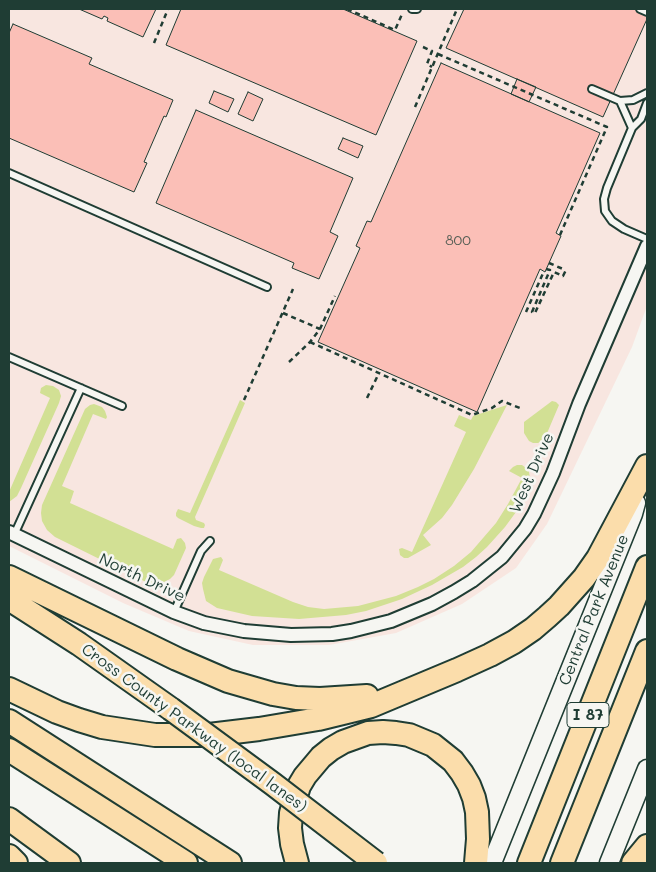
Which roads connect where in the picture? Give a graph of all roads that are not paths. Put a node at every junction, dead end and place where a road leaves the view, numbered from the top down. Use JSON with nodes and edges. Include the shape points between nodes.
{"nodes":[{"id":1,"x":412,"y":9,"type":"edge"},
{"id":2,"x":417,"y":9,"type":"edge"},
{"id":3,"x":640,"y":9,"type":"edge"},
{"id":4,"x":647,"y":12,"type":"edge"},
{"id":5,"x":592,"y":89,"type":"dead end"},
{"id":6,"x":647,"y":93,"type":"edge"},
{"id":7,"x":620,"y":101,"type":"junction"},
{"id":8,"x":647,"y":103,"type":"edge"},
{"id":9,"x":632,"y":128,"type":"junction"},
{"id":10,"x":9,"y":173,"type":"edge"},
{"id":11,"x":647,"y":239,"type":"edge"},
{"id":12,"x":647,"y":246,"type":"edge"},
{"id":13,"x":267,"y":287,"type":"dead end"},
{"id":14,"x":9,"y":357,"type":"edge"},
{"id":15,"x":80,"y":388,"type":"junction"},
{"id":16,"x":122,"y":406,"type":"dead end"},
{"id":17,"x":647,"y":466,"type":"edge"},
{"id":18,"x":12,"y":533,"type":"edge"},
{"id":19,"x":210,"y":541,"type":"dead end"},
{"id":20,"x":647,"y":567,"type":"edge"},
{"id":21,"x":9,"y":577,"type":"edge"},
{"id":22,"x":9,"y":599,"type":"edge"},
{"id":23,"x":174,"y":612,"type":"junction"},
{"id":24,"x":268,"y":634,"type":"joint"},
{"id":25,"x":647,"y":651,"type":"edge"},
{"id":26,"x":424,"y":684,"type":"junction"},
{"id":27,"x":9,"y":689,"type":"edge"},
{"id":28,"x":9,"y":721,"type":"edge"},
{"id":29,"x":9,"y":750,"type":"edge"},
{"id":30,"x":646,"y":772,"type":"edge"},
{"id":31,"x":9,"y":819,"type":"edge"},
{"id":32,"x":647,"y":846,"type":"edge"},
{"id":33,"x":9,"y":856,"type":"edge"},
{"id":34,"x":16,"y":863,"type":"edge"},
{"id":35,"x":69,"y":863,"type":"edge"},
{"id":36,"x":186,"y":863,"type":"edge"},
{"id":37,"x":230,"y":863,"type":"edge"},
{"id":38,"x":297,"y":863,"type":"edge"},
{"id":39,"x":376,"y":863,"type":"edge"},
{"id":40,"x":476,"y":863,"type":"edge"},
{"id":41,"x":492,"y":863,"type":"edge"},
{"id":42,"x":529,"y":863,"type":"edge"},
{"id":43,"x":562,"y":863,"type":"edge"},
{"id":44,"x":609,"y":863,"type":"edge"},
{"id":45,"x":634,"y":863,"type":"edge"}],
"edges":[{"from":1,"to":2,"type":"lane"},
{"from":3,"to":4,"type":"lane"},
{"from":5,"to":7,"type":"lane"},
{"from":6,"to":7,"type":"lane","via":[[633,100]]},
{"from":7,"to":9,"type":"lane"},
{"from":8,"to":9,"type":"lane","via":[[641,119]]},
{"from":9,"to":11,"type":"lane","via":[[605,193],[604,205],[612,221]]},
{"from":10,"to":13,"type":"lane"},
{"from":12,"to":24,"type":"street","name":"West Drive","via":[[544,493],[525,529],[502,557],[454,592],[390,621],[332,634]]},
{"from":14,"to":15,"type":"lane"},
{"from":15,"to":16,"type":"lane"},
{"from":15,"to":18,"type":"lane"},
{"from":17,"to":26,"type":"highway","via":[[598,558],[559,606],[514,642]]},
{"from":17,"to":41,"type":"main road","name":"Central Park Avenue","via":[[633,514]]},
{"from":18,"to":23,"type":"street","name":"North Drive"},
{"from":19,"to":23,"type":"lane","via":[[201,551]]},
{"from":20,"to":42,"type":"highway","number":"I 87"},
{"from":21,"to":26,"type":"highway","via":[[228,681],[273,694],[344,698]]},
{"from":22,"to":39,"type":"highway","name":"Cross County Parkway (local lanes)","bridge":true,"via":[[172,709]]},
{"from":23,"to":24,"type":"street","name":"North Drive","via":[[212,625]]},
{"from":25,"to":43,"type":"highway","number":"I 87"},
{"from":26,"to":27,"type":"highway","via":[[371,706],[318,719],[232,733],[181,736],[102,727],[58,712]]},
{"from":28,"to":37,"type":"highway"},
{"from":29,"to":36,"type":"highway"},
{"from":30,"to":44,"type":"main road"},
{"from":31,"to":35,"type":"highway"},
{"from":32,"to":45,"type":"highway"},
{"from":33,"to":34,"type":"highway"},
{"from":38,"to":40,"type":"highway","via":[[290,828],[291,813],[305,776],[321,757],[342,742],[382,732],[409,735],[432,745],[453,761],[462,773],[472,792],[477,812]]}]}
